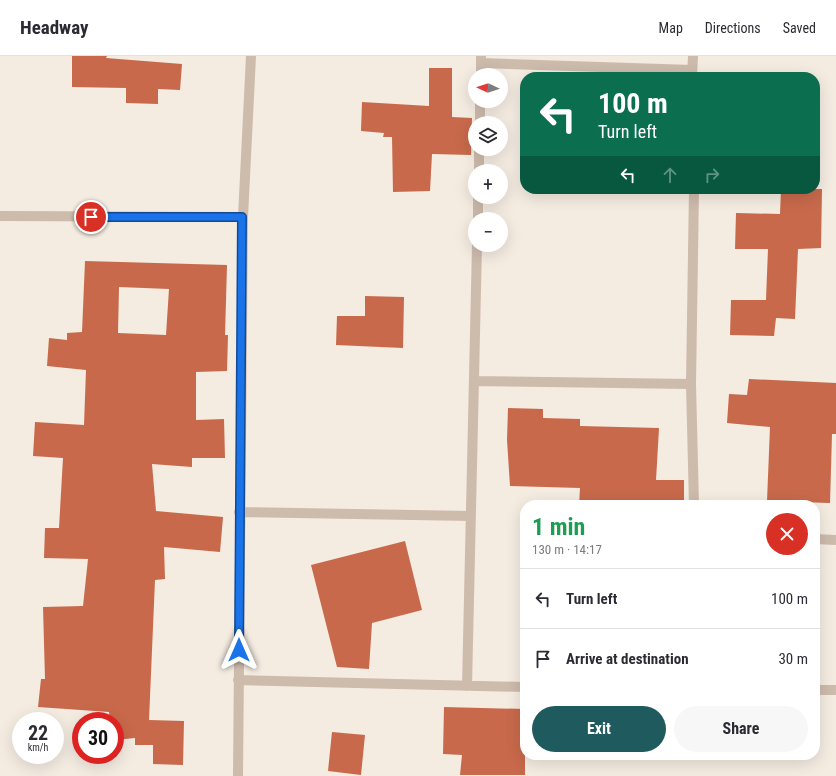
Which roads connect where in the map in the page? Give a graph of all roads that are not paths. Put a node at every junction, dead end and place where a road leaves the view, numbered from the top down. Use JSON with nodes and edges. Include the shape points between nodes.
{"nodes":[{"id":1,"x":251,"y":56,"type":"edge"},
{"id":2,"x":693,"y":56,"type":"edge"},
{"id":3,"x":481,"y":59,"type":"edge"},
{"id":4,"x":664,"y":72,"type":"edge"},
{"id":5,"x":692,"y":72,"type":"edge"},
{"id":6,"x":694,"y":194,"type":"edge"},
{"id":7,"x":0,"y":216,"type":"edge"},
{"id":8,"x":242,"y":217,"type":"junction"},
{"id":9,"x":477,"y":252,"type":"edge"},
{"id":10,"x":474,"y":381,"type":"junction"},
{"id":11,"x":691,"y":384,"type":"junction"},
{"id":12,"x":694,"y":500,"type":"edge"},
{"id":13,"x":240,"y":512,"type":"junction"},
{"id":14,"x":471,"y":516,"type":"junction"},
{"id":15,"x":820,"y":539,"type":"edge"},
{"id":16,"x":836,"y":540,"type":"edge"},
{"id":17,"x":238,"y":680,"type":"junction"},
{"id":18,"x":468,"y":686,"type":"junction"},
{"id":19,"x":520,"y":687,"type":"edge"},
{"id":20,"x":820,"y":690,"type":"edge"},
{"id":21,"x":836,"y":690,"type":"edge"},
{"id":22,"x":238,"y":776,"type":"edge"}],
"edges":[{"from":1,"to":8,"type":"street"},
{"from":2,"to":5,"type":"street"},
{"from":3,"to":4,"type":"street"},
{"from":6,"to":11,"type":"street"},
{"from":7,"to":8,"type":"street"},
{"from":8,"to":13,"type":"street"},
{"from":9,"to":10,"type":"street"},
{"from":10,"to":11,"type":"street"},
{"from":10,"to":14,"type":"street"},
{"from":11,"to":12,"type":"street"},
{"from":13,"to":14,"type":"street"},
{"from":13,"to":17,"type":"street"},
{"from":14,"to":18,"type":"street"},
{"from":15,"to":16,"type":"street"},
{"from":17,"to":18,"type":"street"},
{"from":17,"to":22,"type":"street"},
{"from":18,"to":19,"type":"street"},
{"from":20,"to":21,"type":"street"}]}
